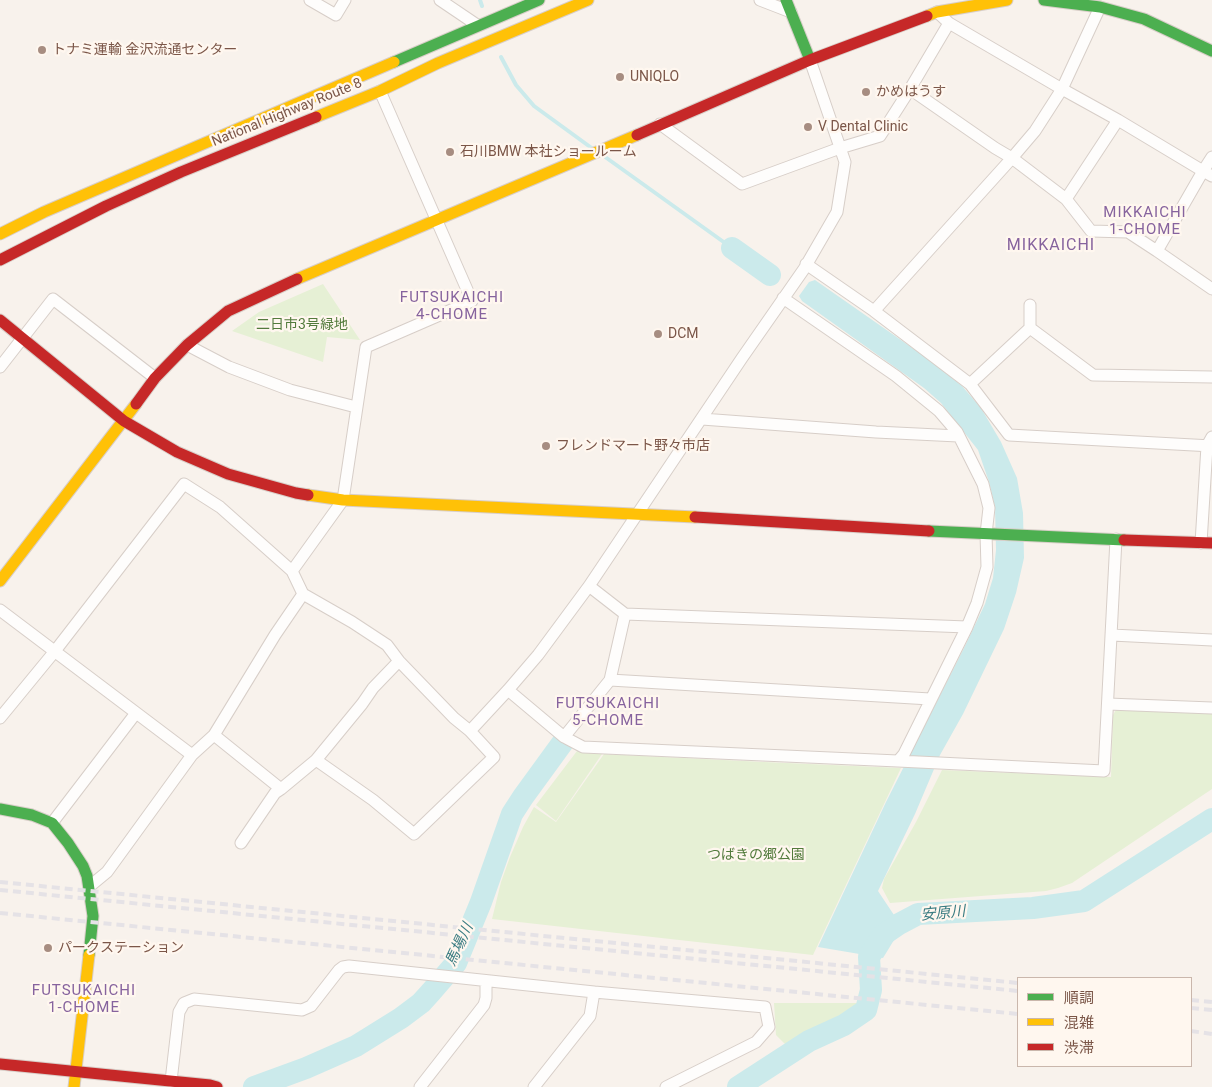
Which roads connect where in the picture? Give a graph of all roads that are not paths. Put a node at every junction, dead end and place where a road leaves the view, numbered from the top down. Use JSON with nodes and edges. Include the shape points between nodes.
{"nodes":[{"id":1,"x":310,"y":0,"type":"edge"},
{"id":2,"x":345,"y":0,"type":"edge"},
{"id":3,"x":440,"y":0,"type":"edge"},
{"id":4,"x":538,"y":0,"type":"edge"},
{"id":5,"x":588,"y":0,"type":"edge"},
{"id":6,"x":760,"y":0,"type":"edge"},
{"id":7,"x":786,"y":0,"type":"edge"},
{"id":8,"x":1007,"y":0,"type":"edge"},
{"id":9,"x":1044,"y":0,"type":"edge"},
{"id":10,"x":1100,"y":7,"type":"junction"},
{"id":11,"x":791,"y":12,"type":"junction"},
{"id":12,"x":937,"y":12,"type":"junction"},
{"id":13,"x":949,"y":24,"type":"junction"},
{"id":14,"x":477,"y":25,"type":"junction"},
{"id":15,"x":1212,"y":52,"type":"edge"},
{"id":16,"x":810,"y":60,"type":"junction"},
{"id":17,"x":910,"y":89,"type":"junction"},
{"id":18,"x":1062,"y":89,"type":"junction"},
{"id":19,"x":380,"y":91,"type":"junction"},
{"id":20,"x":1118,"y":120,"type":"junction"},
{"id":21,"x":660,"y":124,"type":"junction"},
{"id":22,"x":840,"y":148,"type":"junction"},
{"id":23,"x":1212,"y":157,"type":"edge"},
{"id":24,"x":1012,"y":158,"type":"junction"},
{"id":25,"x":1208,"y":174,"type":"edge"},
{"id":26,"x":1066,"y":199,"type":"junction"},
{"id":27,"x":436,"y":221,"type":"junction"},
{"id":28,"x":0,"y":234,"type":"edge"},
{"id":29,"x":1157,"y":251,"type":"junction"},
{"id":30,"x":0,"y":260,"type":"edge"},
{"id":31,"x":805,"y":266,"type":"junction"},
{"id":32,"x":1212,"y":289,"type":"edge"},
{"id":33,"x":785,"y":296,"type":"junction"},
{"id":34,"x":1030,"y":305,"type":"dead end"},
{"id":35,"x":874,"y":311,"type":"junction"},
{"id":36,"x":0,"y":320,"type":"edge"},
{"id":37,"x":1030,"y":328,"type":"junction"},
{"id":38,"x":22,"y":338,"type":"junction"},
{"id":39,"x":186,"y":345,"type":"junction"},
{"id":40,"x":0,"y":367,"type":"edge"},
{"id":41,"x":1212,"y":377,"type":"edge"},
{"id":42,"x":155,"y":378,"type":"junction"},
{"id":43,"x":970,"y":384,"type":"junction"},
{"id":44,"x":356,"y":407,"type":"junction"},
{"id":45,"x":702,"y":419,"type":"junction"},
{"id":46,"x":124,"y":422,"type":"junction"},
{"id":47,"x":958,"y":436,"type":"junction"},
{"id":48,"x":1210,"y":443,"type":"edge"},
{"id":49,"x":343,"y":500,"type":"junction"},
{"id":50,"x":637,"y":514,"type":"junction"},
{"id":51,"x":986,"y":534,"type":"junction"},
{"id":52,"x":1116,"y":539,"type":"junction"},
{"id":53,"x":1207,"y":543,"type":"edge"},
{"id":54,"x":292,"y":571,"type":"junction"},
{"id":55,"x":0,"y":581,"type":"edge"},
{"id":56,"x":589,"y":586,"type":"junction"},
{"id":57,"x":303,"y":594,"type":"junction"},
{"id":58,"x":0,"y":610,"type":"edge"},
{"id":59,"x":625,"y":614,"type":"junction"},
{"id":60,"x":967,"y":627,"type":"junction"},
{"id":61,"x":1112,"y":634,"type":"junction"},
{"id":62,"x":1212,"y":640,"type":"edge"},
{"id":63,"x":55,"y":651,"type":"junction"},
{"id":64,"x":399,"y":661,"type":"junction"},
{"id":65,"x":610,"y":680,"type":"junction"},
{"id":66,"x":508,"y":690,"type":"junction"},
{"id":67,"x":930,"y":699,"type":"junction"},
{"id":68,"x":1108,"y":704,"type":"junction"},
{"id":69,"x":1212,"y":708,"type":"edge"},
{"id":70,"x":136,"y":713,"type":"junction"},
{"id":71,"x":0,"y":718,"type":"edge"},
{"id":72,"x":470,"y":731,"type":"junction"},
{"id":73,"x":214,"y":735,"type":"junction"},
{"id":74,"x":564,"y":737,"type":"junction"},
{"id":75,"x":192,"y":755,"type":"junction"},
{"id":76,"x":316,"y":760,"type":"junction"},
{"id":77,"x":898,"y":761,"type":"junction"},
{"id":78,"x":281,"y":789,"type":"junction"},
{"id":79,"x":0,"y":809,"type":"edge"},
{"id":80,"x":52,"y":823,"type":"junction"},
{"id":81,"x":241,"y":843,"type":"dead end"},
{"id":82,"x":90,"y":886,"type":"junction"},
{"id":83,"x":486,"y":981,"type":"junction"},
{"id":84,"x":594,"y":992,"type":"junction"},
{"id":85,"x":0,"y":1064,"type":"edge"},
{"id":86,"x":75,"y":1072,"type":"junction"},
{"id":87,"x":171,"y":1081,"type":"junction"},
{"id":88,"x":74,"y":1087,"type":"edge"},
{"id":89,"x":217,"y":1087,"type":"edge"},
{"id":90,"x":420,"y":1087,"type":"edge"},
{"id":91,"x":534,"y":1087,"type":"edge"},
{"id":92,"x":666,"y":1087,"type":"edge"}],
"edges":[{"from":1,"to":2,"type":"street","via":[[336,15]]},
{"from":3,"to":14,"type":"street"},
{"from":4,"to":14,"type":"main road","name":"National Highway Route 8"},
{"from":5,"to":19,"type":"main road","name":"National Highway Route 8"},
{"from":6,"to":11,"type":"street"},
{"from":7,"to":11,"type":"main road"},
{"from":8,"to":12,"type":"main road"},
{"from":9,"to":10,"type":"main road"},
{"from":10,"to":15,"type":"main road","via":[[1144,19]]},
{"from":10,"to":18,"type":"street"},
{"from":11,"to":16,"type":"main road"},
{"from":12,"to":13,"type":"street"},
{"from":12,"to":16,"type":"main road"},
{"from":13,"to":17,"type":"street"},
{"from":13,"to":18,"type":"street"},
{"from":14,"to":28,"type":"main road","name":"National Highway Route 8","via":[[53,208]]},
{"from":16,"to":21,"type":"main road"},
{"from":16,"to":22,"type":"street"},
{"from":17,"to":22,"type":"street","via":[[880,136]]},
{"from":17,"to":24,"type":"street"},
{"from":18,"to":20,"type":"street"},
{"from":18,"to":24,"type":"street","via":[[1035,131]]},
{"from":19,"to":27,"type":"street"},
{"from":19,"to":30,"type":"main road","name":"National Highway Route 8","via":[[181,172]]},
{"from":20,"to":25,"type":"street"},
{"from":20,"to":26,"type":"street"},
{"from":21,"to":22,"type":"street","via":[[742,184]]},
{"from":21,"to":27,"type":"main road"},
{"from":22,"to":31,"type":"street","via":[[845,162],[837,212]]},
{"from":23,"to":25,"type":"street"},
{"from":24,"to":26,"type":"street"},
{"from":24,"to":35,"type":"street"},
{"from":25,"to":29,"type":"street"},
{"from":26,"to":29,"type":"street","via":[[1091,231],[1128,232]]},
{"from":27,"to":39,"type":"main road","via":[[252,299],[228,311]]},
{"from":27,"to":44,"type":"street","via":[[472,301],[366,347]]},
{"from":29,"to":32,"type":"street"},
{"from":31,"to":33,"type":"street"},
{"from":31,"to":35,"type":"street"},
{"from":33,"to":45,"type":"street"},
{"from":33,"to":47,"type":"street","via":[[896,376],[938,411]]},
{"from":34,"to":37,"type":"street"},
{"from":35,"to":43,"type":"street"},
{"from":36,"to":38,"type":"main road"},
{"from":37,"to":41,"type":"street","via":[[1093,375]]},
{"from":37,"to":43,"type":"street"},
{"from":38,"to":40,"type":"street"},
{"from":38,"to":42,"type":"street","via":[[53,299]]},
{"from":38,"to":46,"type":"main road"},
{"from":39,"to":42,"type":"main road"},
{"from":39,"to":44,"type":"street","via":[[229,367],[290,390]]},
{"from":42,"to":46,"type":"main road"},
{"from":43,"to":48,"type":"street","via":[[1009,435]]},
{"from":44,"to":49,"type":"street"},
{"from":45,"to":47,"type":"street"},
{"from":45,"to":50,"type":"street"},
{"from":46,"to":49,"type":"main road","via":[[177,452],[228,474],[296,493]]},
{"from":46,"to":55,"type":"main road"},
{"from":47,"to":51,"type":"street","via":[[983,484],[989,508]]},
{"from":48,"to":53,"type":"street"},
{"from":49,"to":50,"type":"main road"},
{"from":49,"to":54,"type":"street"},
{"from":50,"to":51,"type":"main road"},
{"from":50,"to":56,"type":"street"},
{"from":51,"to":52,"type":"main road"},
{"from":51,"to":60,"type":"street","via":[[987,567]]},
{"from":52,"to":53,"type":"main road"},
{"from":52,"to":61,"type":"street"},
{"from":54,"to":57,"type":"street"},
{"from":54,"to":63,"type":"street","via":[[220,508],[184,484]]},
{"from":56,"to":59,"type":"street"},
{"from":56,"to":66,"type":"street"},
{"from":57,"to":64,"type":"street","via":[[387,645]]},
{"from":57,"to":73,"type":"street"},
{"from":58,"to":63,"type":"street"},
{"from":59,"to":60,"type":"street"},
{"from":59,"to":65,"type":"street"},
{"from":60,"to":67,"type":"street"},
{"from":61,"to":62,"type":"street"},
{"from":61,"to":68,"type":"street"},
{"from":63,"to":70,"type":"street"},
{"from":63,"to":71,"type":"street"},
{"from":64,"to":72,"type":"street"},
{"from":64,"to":76,"type":"street","via":[[373,688]]},
{"from":65,"to":67,"type":"street"},
{"from":65,"to":74,"type":"street"},
{"from":66,"to":72,"type":"street"},
{"from":66,"to":74,"type":"street"},
{"from":67,"to":77,"type":"street"},
{"from":68,"to":69,"type":"street"},
{"from":68,"to":77,"type":"street","via":[[1104,771]]},
{"from":70,"to":75,"type":"street"},
{"from":70,"to":80,"type":"street"},
{"from":72,"to":76,"type":"street","via":[[494,758],[414,834]]},
{"from":73,"to":75,"type":"street"},
{"from":73,"to":78,"type":"street"},
{"from":74,"to":77,"type":"street","via":[[582,747]]},
{"from":75,"to":82,"type":"street","via":[[107,872]]},
{"from":76,"to":78,"type":"street"},
{"from":78,"to":81,"type":"street"},
{"from":79,"to":80,"type":"main road","via":[[32,815]]},
{"from":80,"to":82,"type":"main road","via":[[83,866]]},
{"from":82,"to":86,"type":"main road","via":[[93,916]]},
{"from":83,"to":84,"type":"street"},
{"from":83,"to":87,"type":"street","via":[[349,966],[343,967],[311,1006],[302,1010],[188,1000],[179,1012]]},
{"from":83,"to":90,"type":"street","via":[[484,1005]]},
{"from":84,"to":91,"type":"street","via":[[590,1016]]},
{"from":84,"to":92,"type":"street","via":[[765,1007],[769,1028],[756,1042]]},
{"from":85,"to":86,"type":"main road"},
{"from":86,"to":87,"type":"main road"},
{"from":86,"to":88,"type":"main road"},
{"from":87,"to":89,"type":"main road"}]}
